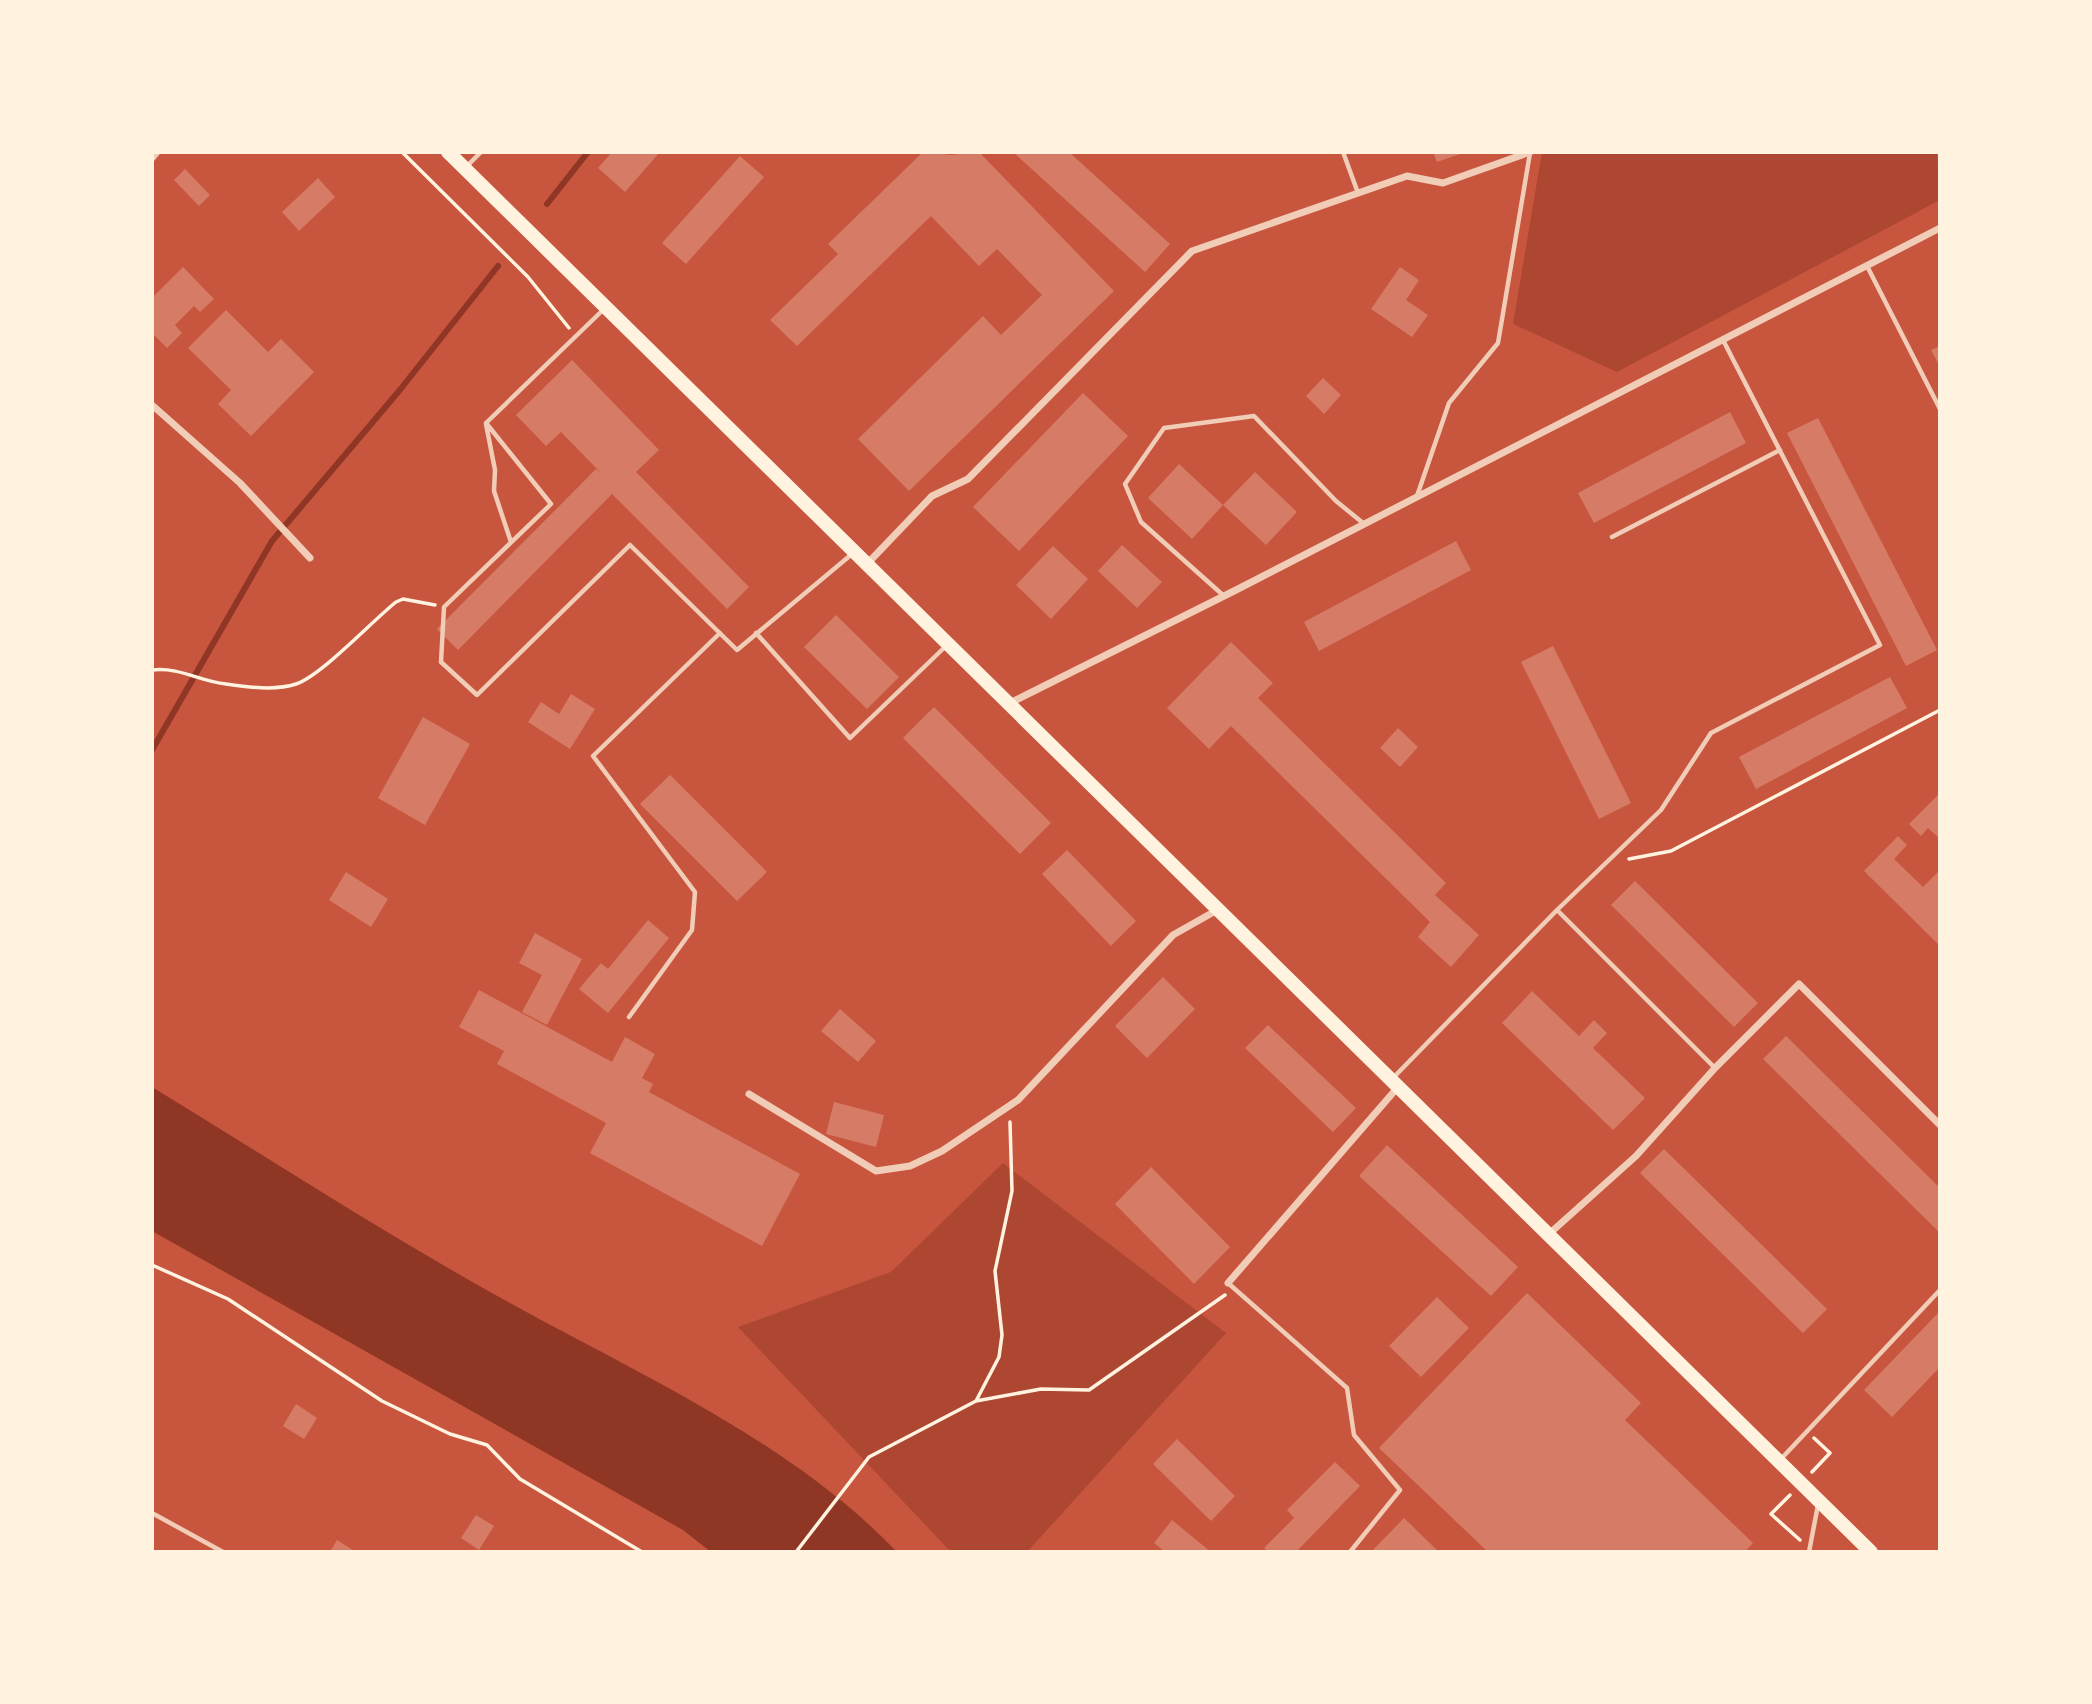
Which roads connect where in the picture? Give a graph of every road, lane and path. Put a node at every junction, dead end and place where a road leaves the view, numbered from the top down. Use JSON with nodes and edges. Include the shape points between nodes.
{"nodes":[{"id":1,"x":157,"y":152,"type":"edge"},
{"id":2,"x":402,"y":152,"type":"edge"},
{"id":3,"x":448,"y":152,"type":"edge"},
{"id":4,"x":481,"y":152,"type":"edge"},
{"id":5,"x":1343,"y":152,"type":"edge"},
{"id":6,"x":1530,"y":152,"type":"edge"},
{"id":7,"x":152,"y":158,"type":"edge"},
{"id":8,"x":465,"y":169,"type":"junction"},
{"id":9,"x":1358,"y":193,"type":"junction"},
{"id":10,"x":1940,"y":228,"type":"edge"},
{"id":11,"x":1867,"y":266,"type":"junction"},
{"id":12,"x":606,"y":307,"type":"junction"},
{"id":13,"x":575,"y":336,"type":"junction"},
{"id":14,"x":1723,"y":340,"type":"junction"},
{"id":15,"x":152,"y":405,"type":"edge"},
{"id":16,"x":1940,"y":409,"type":"edge"},
{"id":17,"x":486,"y":423,"type":"junction"},
{"id":18,"x":1780,"y":450,"type":"junction"},
{"id":19,"x":1416,"y":496,"type":"junction"},
{"id":20,"x":1363,"y":523,"type":"junction"},
{"id":21,"x":1612,"y":537,"type":"dead end"},
{"id":22,"x":511,"y":542,"type":"junction"},
{"id":23,"x":856,"y":551,"type":"junction"},
{"id":24,"x":310,"y":558,"type":"dead end"},
{"id":25,"x":867,"y":563,"type":"junction"},
{"id":26,"x":1224,"y":596,"type":"junction"},
{"id":27,"x":444,"y":607,"type":"junction"},
{"id":28,"x":720,"y":633,"type":"junction"},
{"id":29,"x":756,"y":633,"type":"junction"},
{"id":30,"x":950,"y":643,"type":"junction"},
{"id":31,"x":152,"y":670,"type":"edge"},
{"id":32,"x":1010,"y":703,"type":"junction"},
{"id":33,"x":1940,"y":710,"type":"edge"},
{"id":34,"x":1606,"y":862,"type":"junction"},
{"id":35,"x":1219,"y":909,"type":"junction"},
{"id":36,"x":1557,"y":911,"type":"junction"},
{"id":37,"x":629,"y":1017,"type":"dead end"},
{"id":38,"x":1715,"y":1068,"type":"junction"},
{"id":39,"x":1395,"y":1083,"type":"junction"},
{"id":40,"x":749,"y":1094,"type":"dead end"},
{"id":41,"x":1017,"y":1100,"type":"junction"},
{"id":42,"x":1940,"y":1125,"type":"edge"},
{"id":43,"x":1548,"y":1234,"type":"junction"},
{"id":44,"x":152,"y":1265,"type":"edge"},
{"id":45,"x":1231,"y":1286,"type":"junction"},
{"id":46,"x":1940,"y":1290,"type":"edge"},
{"id":47,"x":976,"y":1401,"type":"junction"},
{"id":48,"x":1780,"y":1461,"type":"junction"},
{"id":49,"x":1819,"y":1499,"type":"junction"},
{"id":50,"x":152,"y":1513,"type":"edge"},
{"id":51,"x":223,"y":1552,"type":"edge"},
{"id":52,"x":642,"y":1552,"type":"edge"},
{"id":53,"x":796,"y":1552,"type":"edge"},
{"id":54,"x":1350,"y":1552,"type":"edge"},
{"id":55,"x":1809,"y":1552,"type":"edge"},
{"id":56,"x":1871,"y":1552,"type":"edge"}],
"edges":[{"from":1,"to":7,"type":"street"},
{"from":2,"to":13,"type":"path","via":[[528,277]]},
{"from":3,"to":8,"type":"main road"},
{"from":4,"to":8,"type":"lane"},
{"from":5,"to":9,"type":"lane"},
{"from":6,"to":9,"type":"street","via":[[1443,183],[1413,175]]},
{"from":6,"to":19,"type":"lane","via":[[1498,343],[1449,403]]},
{"from":8,"to":12,"type":"main road"},
{"from":9,"to":25,"type":"street","via":[[1192,251],[968,478],[932,496]]},
{"from":10,"to":11,"type":"street"},
{"from":11,"to":14,"type":"street"},
{"from":11,"to":16,"type":"lane"},
{"from":12,"to":13,"type":"lane"},
{"from":12,"to":23,"type":"main road"},
{"from":13,"to":17,"type":"lane"},
{"from":14,"to":18,"type":"lane"},
{"from":14,"to":19,"type":"street"},
{"from":15,"to":24,"type":"street","via":[[240,483]]},
{"from":17,"to":22,"type":"lane","via":[[494,491]]},
{"from":17,"to":22,"type":"lane","via":[[551,504]]},
{"from":18,"to":21,"type":"lane"},
{"from":18,"to":34,"type":"lane","via":[[1880,645],[1711,733],[1661,810]]},
{"from":19,"to":20,"type":"street"},
{"from":20,"to":26,"type":"street"},
{"from":20,"to":26,"type":"lane","via":[[1254,416],[1164,428],[1125,484],[1141,522]]},
{"from":22,"to":27,"type":"lane"},
{"from":23,"to":25,"type":"main road"},
{"from":23,"to":29,"type":"lane"},
{"from":25,"to":30,"type":"main road"},
{"from":26,"to":32,"type":"street"},
{"from":27,"to":28,"type":"lane","via":[[440,662],[477,695],[629,545]]},
{"from":27,"to":31,"type":"path","via":[[403,599],[396,602],[321,669],[295,684],[253,687],[218,683],[171,668]]},
{"from":28,"to":29,"type":"lane","via":[[737,650]]},
{"from":28,"to":37,"type":"lane","via":[[593,756],[695,892],[692,930]]},
{"from":29,"to":30,"type":"lane","via":[[850,738]]},
{"from":30,"to":32,"type":"main road"},
{"from":32,"to":35,"type":"main road"},
{"from":33,"to":34,"type":"path","via":[[1671,851]]},
{"from":34,"to":36,"type":"lane"},
{"from":35,"to":39,"type":"main road"},
{"from":35,"to":41,"type":"street","via":[[1173,934]]},
{"from":36,"to":38,"type":"lane"},
{"from":36,"to":39,"type":"lane"},
{"from":38,"to":42,"type":"street","via":[[1799,984]]},
{"from":38,"to":43,"type":"street","via":[[1636,1156]]},
{"from":39,"to":43,"type":"main road"},
{"from":39,"to":45,"type":"street"},
{"from":40,"to":41,"type":"street","via":[[876,1171],[910,1166],[942,1151]]},
{"from":41,"to":47,"type":"path","via":[[1009,1124],[1012,1191],[995,1271],[1002,1335],[999,1357]]},
{"from":43,"to":48,"type":"main road"},
{"from":44,"to":52,"type":"path","via":[[228,1299],[382,1401],[450,1434],[487,1445],[520,1479]]},
{"from":45,"to":47,"type":"path","via":[[1089,1390],[1041,1389]]},
{"from":45,"to":54,"type":"lane","via":[[1347,1388],[1354,1435],[1400,1490]]},
{"from":46,"to":48,"type":"lane"},
{"from":47,"to":53,"type":"path","via":[[869,1457]]},
{"from":48,"to":49,"type":"main road"},
{"from":49,"to":55,"type":"lane"},
{"from":49,"to":56,"type":"main road"},
{"from":50,"to":51,"type":"lane"}]}
